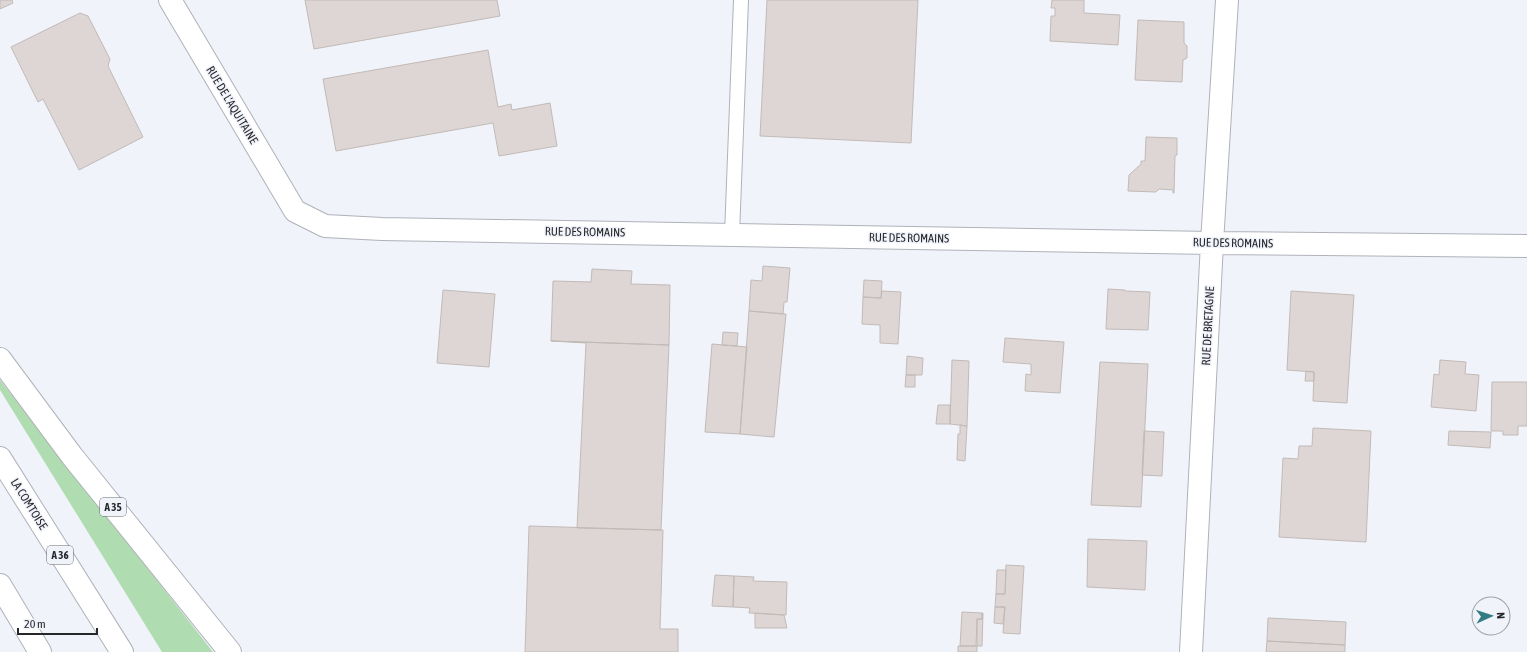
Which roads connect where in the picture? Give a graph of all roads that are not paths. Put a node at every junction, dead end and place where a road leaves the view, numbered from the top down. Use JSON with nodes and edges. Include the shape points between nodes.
{"nodes":[{"id":1,"x":170,"y":0,"type":"edge"},
{"id":2,"x":741,"y":0,"type":"edge"},
{"id":3,"x":1227,"y":0,"type":"edge"},
{"id":4,"x":295,"y":211,"type":"joint"},
{"id":5,"x":732,"y":235,"type":"junction"},
{"id":6,"x":1212,"y":243,"type":"junction"},
{"id":7,"x":1527,"y":246,"type":"edge"},
{"id":8,"x":0,"y":359,"type":"edge"},
{"id":9,"x":0,"y":458,"type":"edge"},
{"id":10,"x":0,"y":585,"type":"edge"},
{"id":11,"x":40,"y":652,"type":"edge"},
{"id":12,"x":122,"y":652,"type":"edge"},
{"id":13,"x":230,"y":652,"type":"edge"},
{"id":14,"x":1191,"y":652,"type":"edge"}],
"edges":[{"from":1,"to":4,"type":"main road","name":"RUE DE L'AQUITAINE"},
{"from":2,"to":5,"type":"lane"},
{"from":3,"to":6,"type":"main road","name":"RUE DE BRETAGNE"},
{"from":4,"to":5,"type":"main road","name":"RUE DES ROMAINS","via":[[325,226]]},
{"from":5,"to":6,"type":"main road","name":"RUE DES ROMAINS"},
{"from":6,"to":7,"type":"main road","name":"RUE DES ROMAINS"},
{"from":6,"to":14,"type":"main road","name":"RUE DE BRETAGNE"},
{"from":8,"to":13,"type":"main road","number":"A 35","via":[[72,456]]},
{"from":9,"to":12,"type":"main road","name":"LA COMTOISE","number":"A 36"},
{"from":10,"to":11,"type":"main road"}]}
